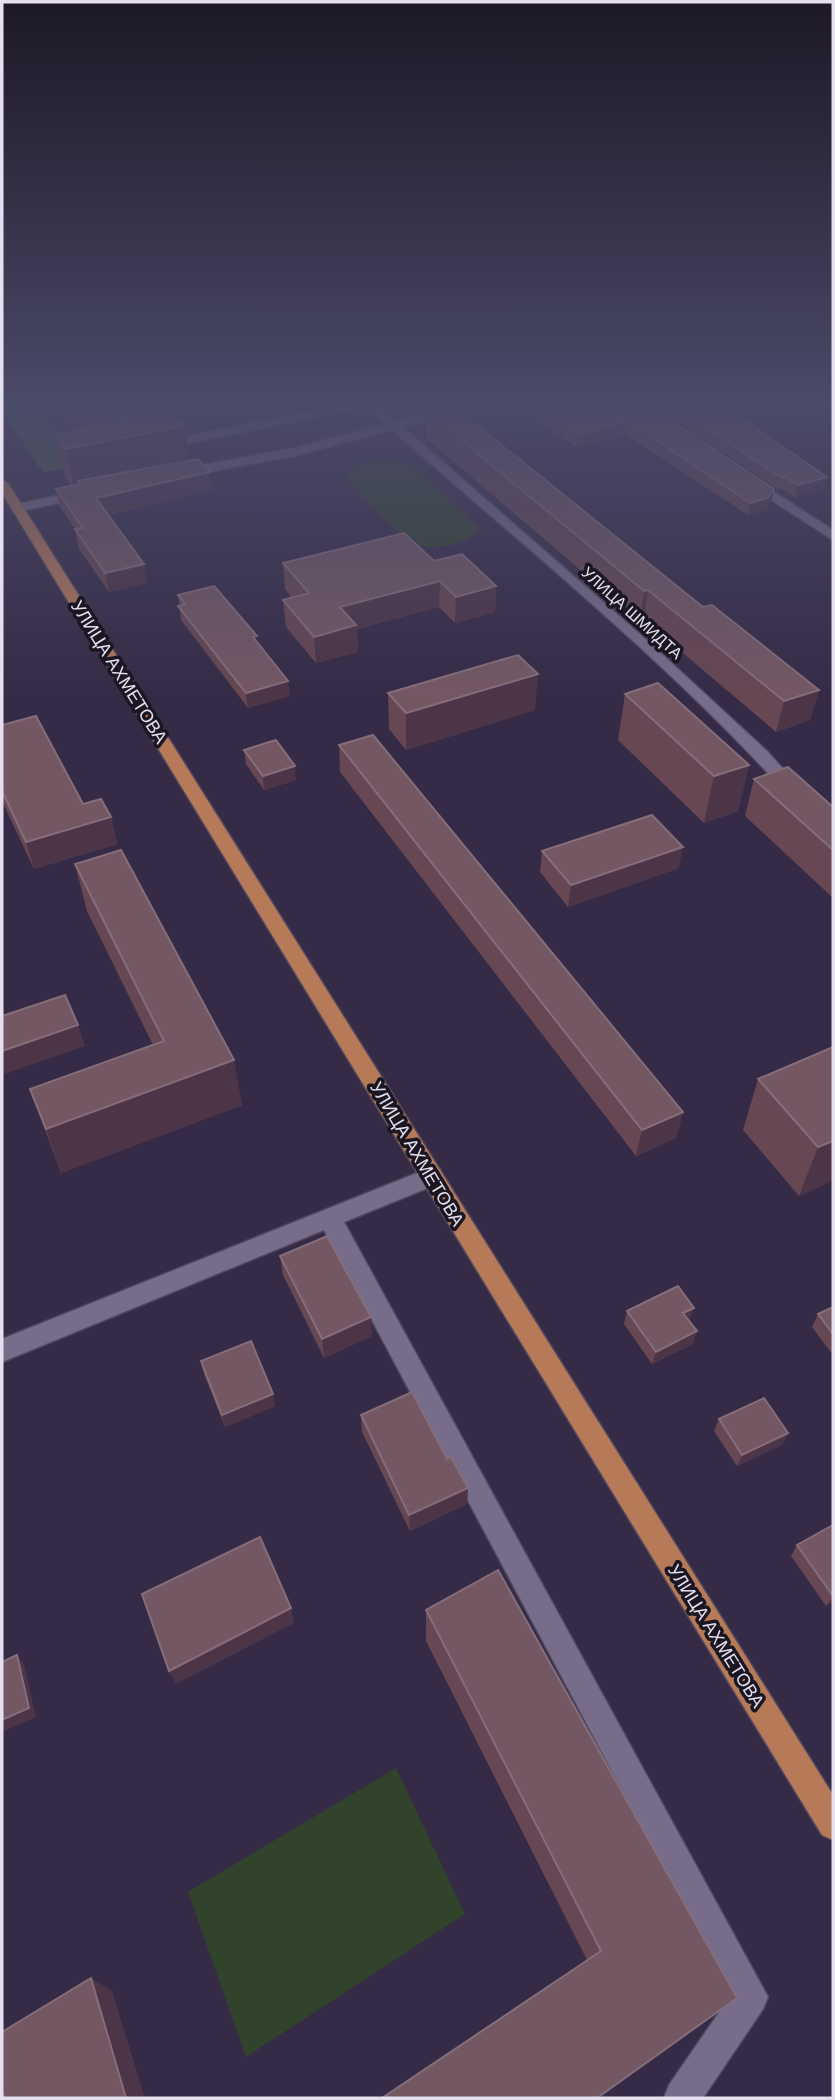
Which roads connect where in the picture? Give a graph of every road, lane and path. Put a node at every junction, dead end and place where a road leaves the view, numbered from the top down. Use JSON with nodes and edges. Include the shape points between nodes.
{"nodes":[{"id":1,"x":12,"y":499,"type":"edge"},
{"id":2,"x":58,"y":499,"type":"edge"},
{"id":3,"x":477,"y":499,"type":"edge"},
{"id":4,"x":778,"y":499,"type":"edge"},
{"id":5,"x":18,"y":508,"type":"junction"},
{"id":6,"x":833,"y":536,"type":"edge"},
{"id":7,"x":806,"y":805,"type":"edge"},
{"id":8,"x":432,"y":1176,"type":"junction"},
{"id":9,"x":330,"y":1218,"type":"junction"},
{"id":10,"x":2,"y":1351,"type":"edge"},
{"id":11,"x":833,"y":1824,"type":"edge"},
{"id":12,"x":682,"y":2098,"type":"edge"}],
"edges":[{"from":1,"to":5,"type":"main road","name":"УЛИЦА АХМЕТОВА"},
{"from":2,"to":5,"type":"street"},
{"from":3,"to":7,"type":"street","name":"УЛИЦА ШМИДТА","via":[[645,646],[761,755]]},
{"from":4,"to":6,"type":"street"},
{"from":5,"to":8,"type":"main road","name":"УЛИЦА АХМЕТОВА"},
{"from":8,"to":9,"type":"street"},
{"from":8,"to":11,"type":"main road","name":"УЛИЦА АХМЕТОВА"},
{"from":9,"to":10,"type":"street"},
{"from":9,"to":12,"type":"street","via":[[751,1997]]}]}
